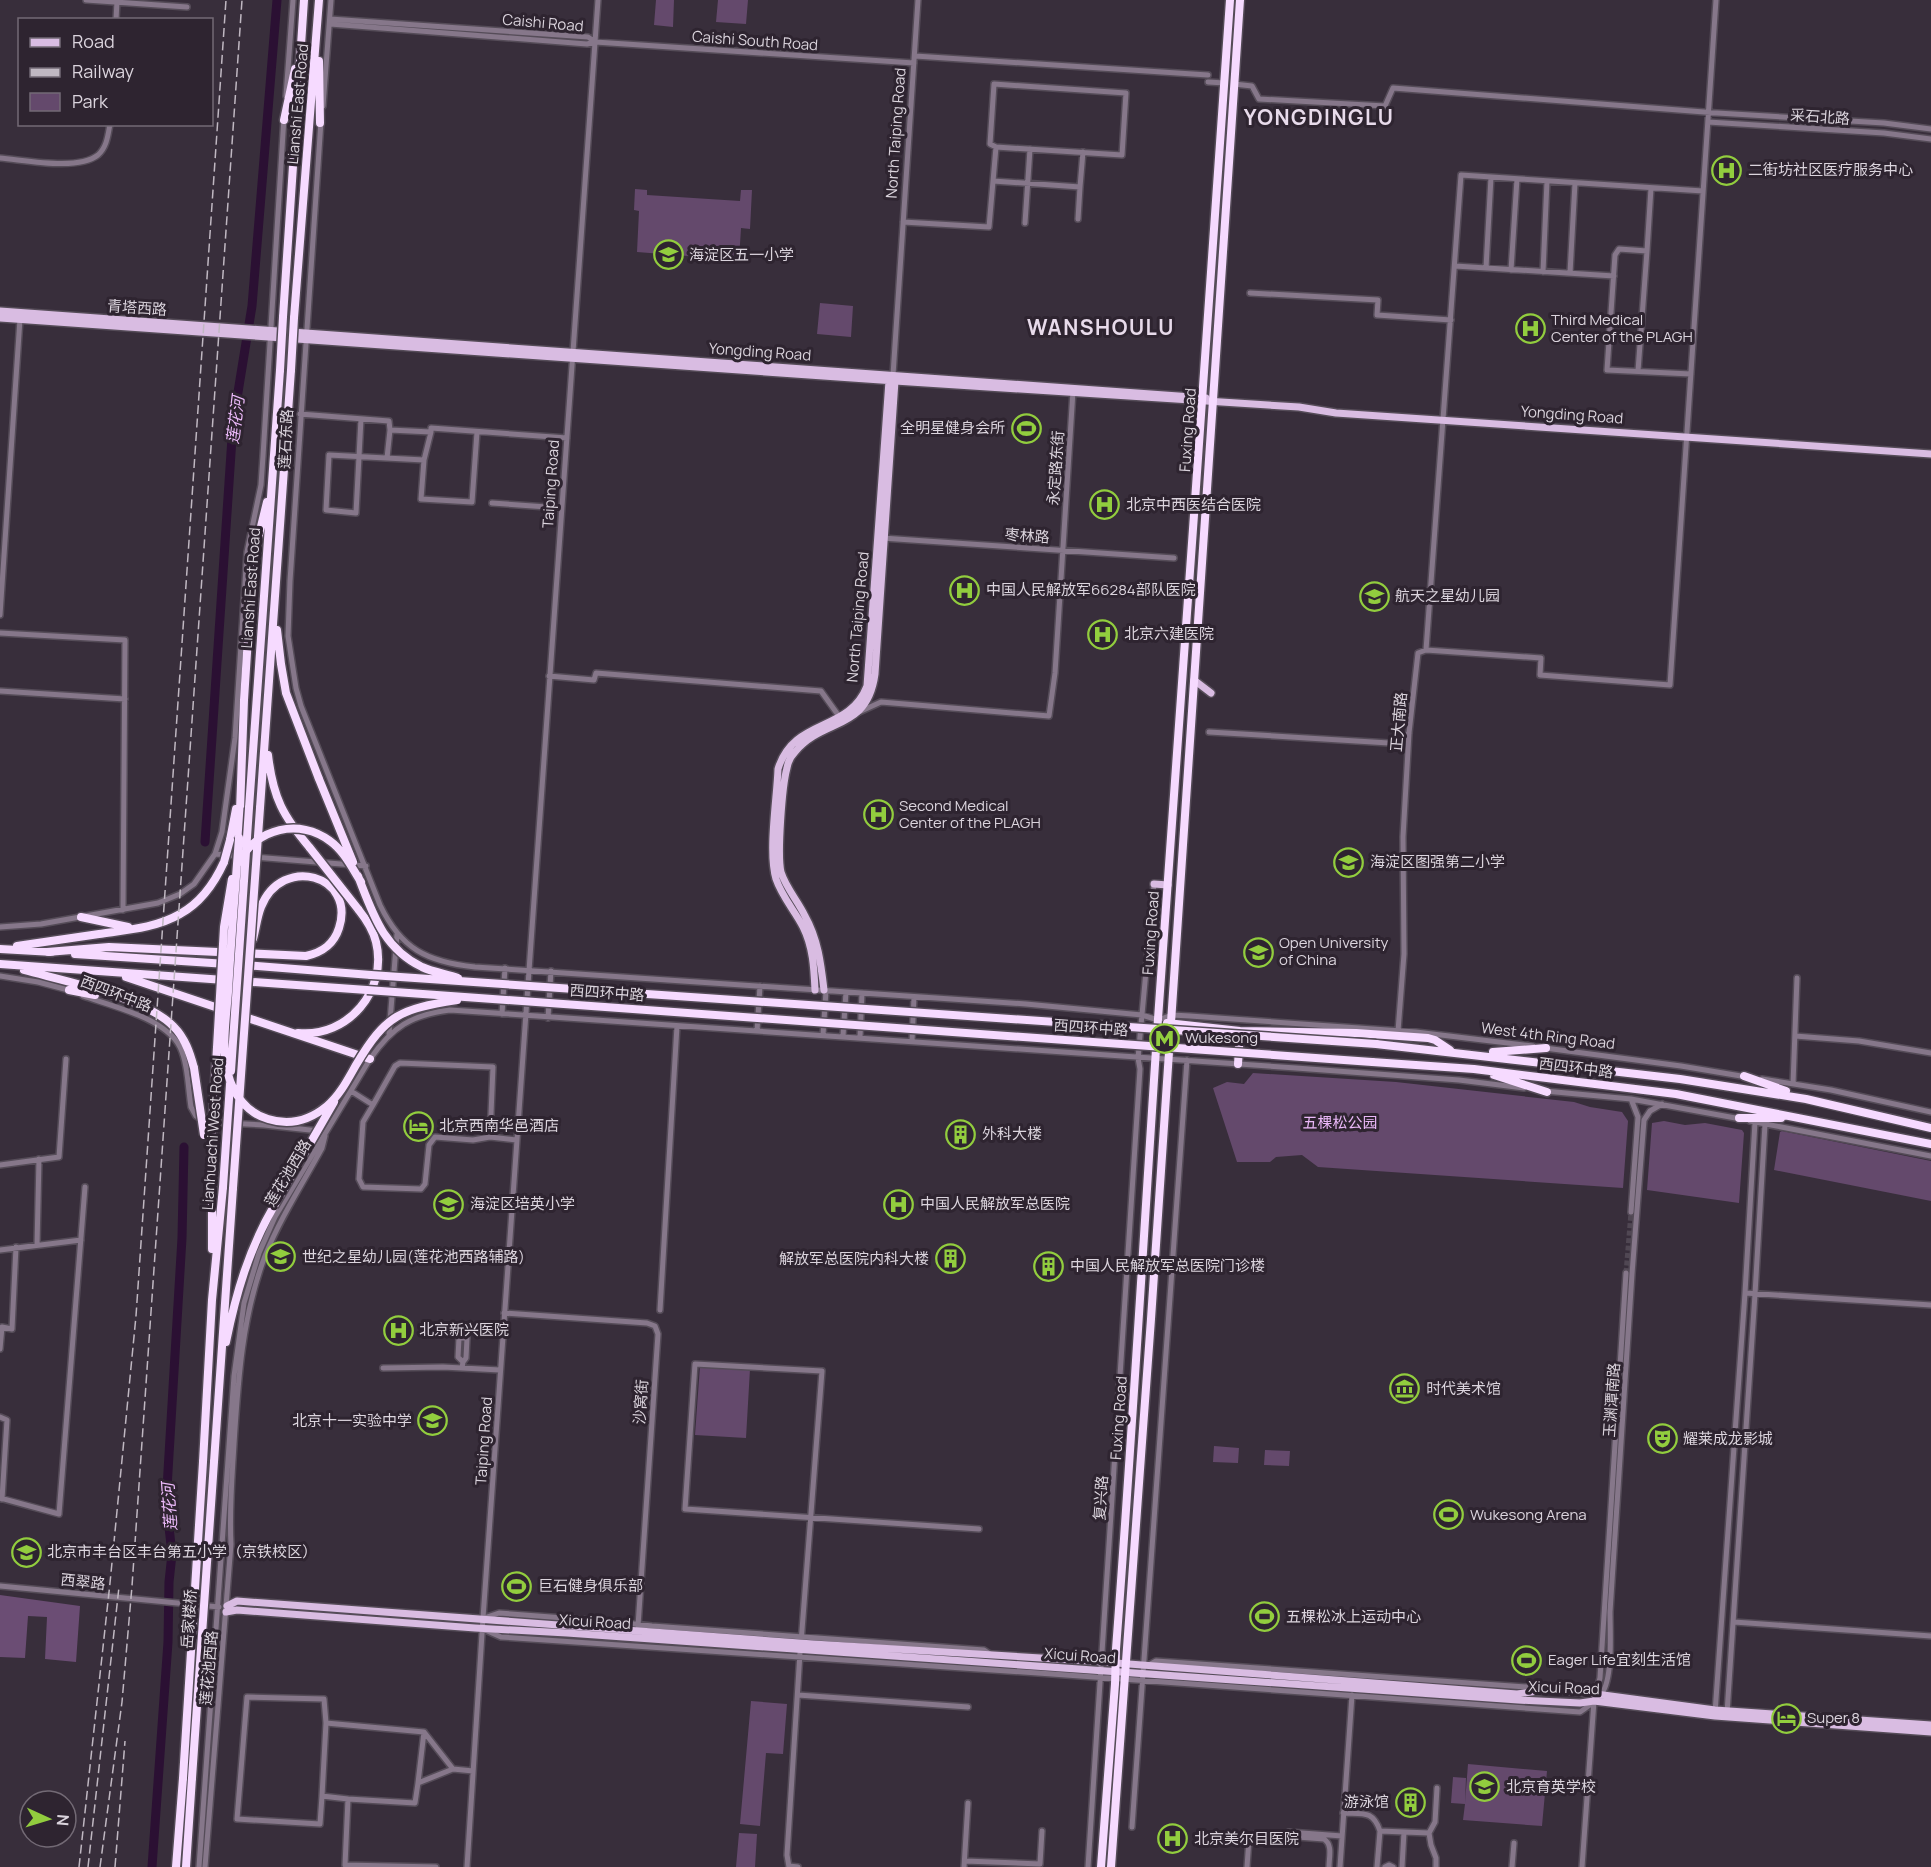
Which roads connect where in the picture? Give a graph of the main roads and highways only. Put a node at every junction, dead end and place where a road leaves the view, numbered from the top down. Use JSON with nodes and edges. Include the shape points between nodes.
{"nodes":[{"id":1,"x":304,"y":0,"type":"edge"},
{"id":2,"x":319,"y":0,"type":"edge"},
{"id":3,"x":1230,"y":0,"type":"edge"},
{"id":4,"x":1240,"y":0,"type":"edge"},
{"id":5,"x":317,"y":26,"type":"junction"},
{"id":6,"x":302,"y":36,"type":"junction"},
{"id":7,"x":1229,"y":84,"type":"junction"},
{"id":8,"x":284,"y":120,"type":"road end"},
{"id":9,"x":320,"y":123,"type":"road end"},
{"id":10,"x":0,"y":311,"type":"edge"},
{"id":11,"x":0,"y":318,"type":"edge"},
{"id":12,"x":243,"y":332,"type":"junction"},
{"id":13,"x":305,"y":335,"type":"joint"},
{"id":14,"x":892,"y":379,"type":"junction"},
{"id":15,"x":1206,"y":400,"type":"junction"},
{"id":16,"x":1931,"y":454,"type":"edge"},
{"id":17,"x":272,"y":484,"type":"junction"},
{"id":18,"x":881,"y":538,"type":"junction"},
{"id":19,"x":275,"y":605,"type":"junction"},
{"id":20,"x":1194,"y":680,"type":"junction"},
{"id":21,"x":1211,"y":693,"type":"dead end"},
{"id":22,"x":841,"y":720,"type":"junction"},
{"id":23,"x":265,"y":734,"type":"junction"},
{"id":24,"x":249,"y":808,"type":"joint"},
{"id":25,"x":260,"y":808,"type":"joint"},
{"id":26,"x":234,"y":839,"type":"junction"},
{"id":27,"x":360,"y":882,"type":"junction"},
{"id":28,"x":1154,"y":884,"type":"road end"},
{"id":29,"x":1168,"y":885,"type":"junction"},
{"id":30,"x":81,"y":917,"type":"road end"},
{"id":31,"x":146,"y":926,"type":"junction"},
{"id":32,"x":0,"y":949,"type":"edge"},
{"id":33,"x":47,"y":952,"type":"junction"},
{"id":34,"x":249,"y":954,"type":"junction"},
{"id":35,"x":0,"y":964,"type":"edge"},
{"id":36,"x":108,"y":972,"type":"junction"},
{"id":37,"x":473,"y":982,"type":"junction"},
{"id":38,"x":69,"y":990,"type":"road end"},
{"id":39,"x":815,"y":990,"type":"road end"},
{"id":40,"x":825,"y":991,"type":"road end"},
{"id":41,"x":472,"y":997,"type":"junction"},
{"id":42,"x":130,"y":1000,"type":"junction"},
{"id":43,"x":1158,"y":1020,"type":"junction"},
{"id":44,"x":1171,"y":1024,"type":"junction"},
{"id":45,"x":285,"y":1031,"type":"junction"},
{"id":46,"x":1240,"y":1031,"type":"junction"},
{"id":47,"x":1546,"y":1048,"type":"road end"},
{"id":48,"x":1451,"y":1051,"type":"junction"},
{"id":49,"x":1473,"y":1054,"type":"junction"},
{"id":50,"x":370,"y":1059,"type":"road end"},
{"id":51,"x":1238,"y":1064,"type":"road end"},
{"id":52,"x":1474,"y":1069,"type":"junction"},
{"id":53,"x":1744,"y":1076,"type":"road end"},
{"id":54,"x":1547,"y":1092,"type":"road end"},
{"id":55,"x":339,"y":1093,"type":"junction"},
{"id":56,"x":1806,"y":1099,"type":"junction"},
{"id":57,"x":1739,"y":1118,"type":"road end"},
{"id":58,"x":1800,"y":1118,"type":"junction"},
{"id":59,"x":1926,"y":1127,"type":"edge"},
{"id":60,"x":208,"y":1134,"type":"junction"},
{"id":61,"x":1931,"y":1144,"type":"edge"},
{"id":62,"x":212,"y":1300,"type":"junction"},
{"id":63,"x":220,"y":1374,"type":"junction"},
{"id":64,"x":203,"y":1461,"type":"joint"},
{"id":65,"x":214,"y":1461,"type":"joint"},
{"id":66,"x":801,"y":1646,"type":"junction"},
{"id":67,"x":1101,"y":1670,"type":"junction"},
{"id":68,"x":1120,"y":1672,"type":"junction"},
{"id":69,"x":1352,"y":1689,"type":"junction"},
{"id":70,"x":1597,"y":1697,"type":"junction"},
{"id":71,"x":1727,"y":1714,"type":"junction"},
{"id":72,"x":1931,"y":1725,"type":"edge"},
{"id":73,"x":1931,"y":1732,"type":"edge"},
{"id":74,"x":187,"y":1778,"type":"junction"},
{"id":75,"x":176,"y":1867,"type":"edge"},
{"id":76,"x":186,"y":1867,"type":"edge"},
{"id":77,"x":1101,"y":1867,"type":"edge"},
{"id":78,"x":1111,"y":1867,"type":"edge"}],
"edges":[{"from":1,"to":6,"type":"highway","name":"Lianshi East Road"},
{"from":2,"to":5,"type":"highway","name":"Lianshi East Road"},
{"from":3,"to":7,"type":"highway","name":"Fuxing Road"},
{"from":4,"to":7,"type":"highway","name":"Fuxing Road"},
{"from":5,"to":9,"type":"highway"},
{"from":5,"to":19,"type":"highway","name":"Lianshi East Road","bridge":true},
{"from":6,"to":8,"type":"highway"},
{"from":6,"to":17,"type":"highway","name":"Lianshi East Road","bridge":true},
{"from":7,"to":15,"type":"highway","name":"Fuxing Road"},
{"from":10,"to":12,"type":"main road","name":"青塔西路"},
{"from":11,"to":12,"type":"main road","name":"青塔西路"},
{"from":12,"to":13,"type":"main road","name":"青塔西路"},
{"from":13,"to":14,"type":"main road","name":"Yongding Road"},
{"from":14,"to":15,"type":"main road","name":"Yongding Road"},
{"from":14,"to":18,"type":"main road","name":"North Taiping Road"},
{"from":15,"to":16,"type":"main road","name":"Yongding Road","via":[[1336,413]]},
{"from":15,"to":20,"type":"highway","name":"Fuxing Road"},
{"from":15,"to":29,"type":"highway","name":"Fuxing Road"},
{"from":17,"to":24,"type":"highway","name":"Lianshi East Road"},
{"from":17,"to":26,"type":"highway","via":[[253,559]]},
{"from":18,"to":22,"type":"main road","name":"North Taiping Road","via":[[867,686]]},
{"from":18,"to":22,"type":"main road","name":"North Taiping Road","via":[[874,683],[866,704],[855,715]]},
{"from":19,"to":23,"type":"highway","name":"Lianshi East Road"},
{"from":19,"to":27,"type":"highway","bridge":true,"via":[[286,693]]},
{"from":20,"to":21,"type":"main road"},
{"from":20,"to":44,"type":"highway","name":"Fuxing Road"},
{"from":22,"to":39,"type":"main road","name":"North Taiping Road","via":[[796,739],[778,769],[774,867],[780,887],[808,939]]},
{"from":22,"to":40,"type":"main road","name":"North Taiping Road","via":[[810,738],[789,762],[779,854],[784,878],[816,943]]},
{"from":23,"to":25,"type":"highway","name":"Lianshi East Road"},
{"from":23,"to":45,"type":"highway","bridge":true,"via":[[269,771],[279,806],[358,909],[377,944],[378,970],[370,995],[352,1017],[314,1033]]},
{"from":24,"to":62,"type":"highway","name":"Lianhuachi West Road","bridge":true},
{"from":25,"to":34,"type":"highway","name":"Lianhuachi West Road","bridge":true},
{"from":26,"to":31,"type":"highway","bridge":true,"via":[[216,878],[197,901],[182,914]]},
{"from":26,"to":55,"type":"highway","bridge":true,"via":[[225,1035],[225,1059],[232,1086],[255,1114],[286,1122],[310,1117]]},
{"from":27,"to":37,"type":"highway","bridge":true,"via":[[383,934],[394,949],[424,968]]},
{"from":27,"to":60,"type":"highway","bridge":true,"via":[[332,842],[306,830],[274,831],[254,842],[243,854],[230,882],[227,900]]},
{"from":28,"to":29,"type":"main road"},
{"from":29,"to":43,"type":"highway","name":"Fuxing Road"},
{"from":30,"to":31,"type":"highway","via":[[125,927]]},
{"from":31,"to":32,"type":"highway"},
{"from":32,"to":33,"type":"highway","name":"西四环中路"},
{"from":33,"to":34,"type":"highway","bridge":true,"via":[[109,947],[282,956],[314,954],[330,945],[337,935],[341,921],[338,897],[318,878],[304,875],[280,882],[261,906]]},
{"from":33,"to":37,"type":"highway","name":"西四环中路","bridge":true},
{"from":34,"to":63,"type":"highway","name":"Lianhuachi West Road","bridge":true},
{"from":35,"to":36,"type":"highway","name":"西四环中路"},
{"from":35,"to":42,"type":"highway"},
{"from":36,"to":41,"type":"highway","name":"西四环中路","bridge":true},
{"from":36,"to":45,"type":"highway"},
{"from":37,"to":48,"type":"highway","name":"西四环中路","bridge":true},
{"from":38,"to":42,"type":"highway"},
{"from":41,"to":52,"type":"highway","name":"西四环中路","bridge":true},
{"from":41,"to":55,"type":"highway","bridge":true,"via":[[420,1006],[394,1018],[374,1037]]},
{"from":42,"to":60,"type":"highway","bridge":true,"via":[[154,1011],[185,1040]]},
{"from":43,"to":44,"type":"highway"},
{"from":43,"to":68,"type":"highway","name":"Fuxing Road","via":[[1116,1649]]},
{"from":44,"to":46,"type":"highway"},
{"from":44,"to":68,"type":"highway","name":"Fuxing Road","via":[[1129,1634]]},
{"from":45,"to":50,"type":"highway"},
{"from":46,"to":48,"type":"highway","via":[[1428,1038]]},
{"from":46,"to":51,"type":"highway"},
{"from":47,"to":49,"type":"highway"},
{"from":48,"to":49,"type":"highway","name":"西四环中路"},
{"from":49,"to":56,"type":"highway","name":"西四环中路"},
{"from":52,"to":54,"type":"highway"},
{"from":52,"to":58,"type":"highway","name":"西四环中路","via":[[1676,1094]]},
{"from":53,"to":56,"type":"highway"},
{"from":55,"to":63,"type":"highway","bridge":true,"via":[[251,1249]]},
{"from":56,"to":59,"type":"highway","name":"西四环中路"},
{"from":57,"to":58,"type":"highway"},
{"from":58,"to":61,"type":"highway","name":"西四环中路"},
{"from":60,"to":62,"type":"highway"},
{"from":62,"to":64,"type":"highway","name":"Lianhuachi West Road"},
{"from":63,"to":65,"type":"highway","name":"Lianhuachi West Road"},
{"from":64,"to":74,"type":"highway","name":"岳家楼桥","bridge":true},
{"from":65,"to":74,"type":"highway","name":"岳家楼桥","bridge":true},
{"from":66,"to":66,"type":"main road","name":"Xicui Road","via":[[482,1629],[226,1609],[237,1601],[637,1628]]},
{"from":66,"to":67,"type":"main road","name":"Xicui Road"},
{"from":66,"to":67,"type":"main road","name":"Xicui Road","via":[[992,1655]]},
{"from":67,"to":68,"type":"main road","name":"Xicui Road"},
{"from":68,"to":69,"type":"main road","name":"Xicui Road"},
{"from":68,"to":77,"type":"highway","name":"Fuxing Road"},
{"from":68,"to":78,"type":"highway","name":"Fuxing Road"},
{"from":69,"to":70,"type":"main road","name":"Xicui Road","via":[[1516,1694],[1553,1689]]},
{"from":69,"to":70,"type":"main road","name":"Xicui Road","via":[[1580,1703]]},
{"from":70,"to":71,"type":"main road","name":"Xicui Road"},
{"from":71,"to":72,"type":"main road","name":"Xicui Road"},
{"from":71,"to":73,"type":"main road","name":"Xicui Road"},
{"from":74,"to":75,"type":"highway"},
{"from":74,"to":76,"type":"highway"}]}
